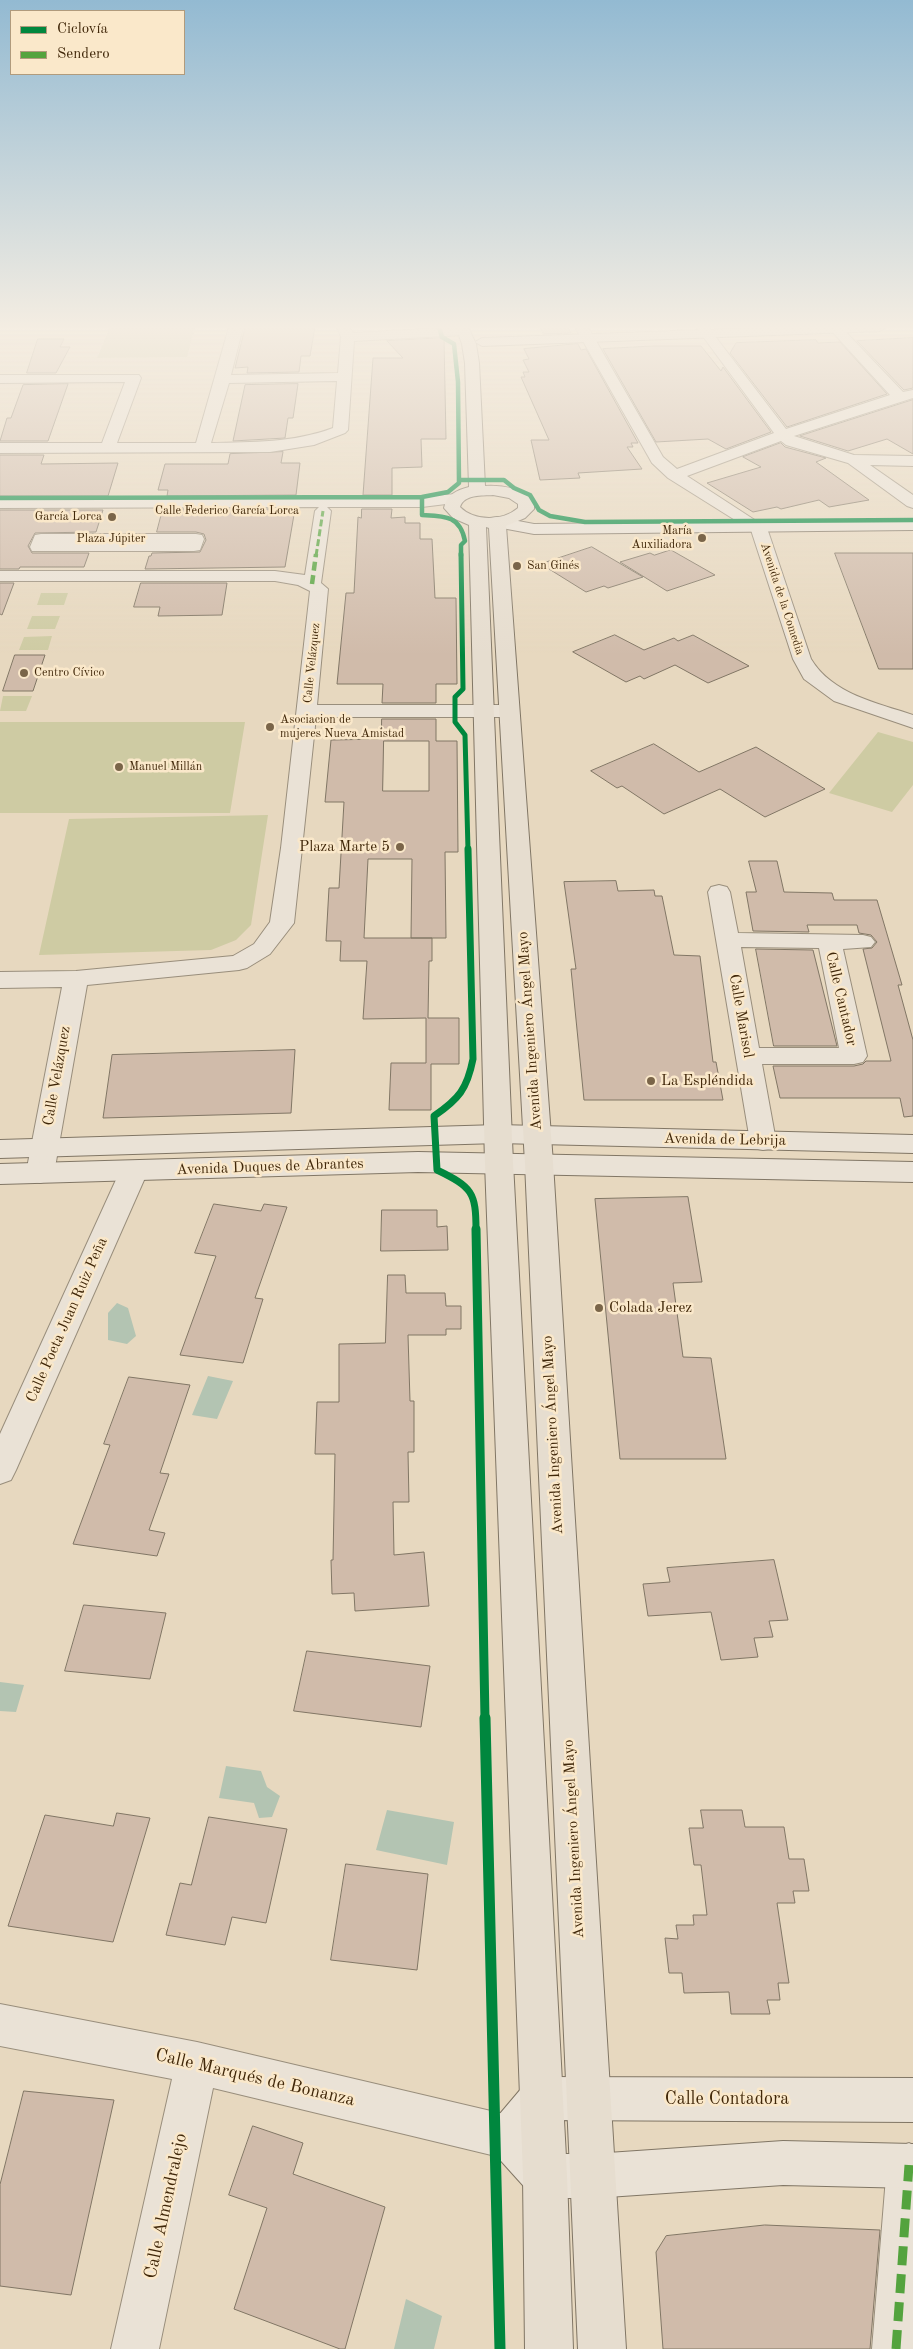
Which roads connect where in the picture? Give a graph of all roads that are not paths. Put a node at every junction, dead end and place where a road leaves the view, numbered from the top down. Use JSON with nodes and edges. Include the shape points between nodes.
{"nodes":[{"id":1,"x":112,"y":437,"type":"edge"},
{"id":2,"x":205,"y":437,"type":"edge"},
{"id":3,"x":323,"y":437,"type":"edge"},
{"id":4,"x":475,"y":437,"type":"edge"},
{"id":5,"x":644,"y":437,"type":"edge"},
{"id":6,"x":778,"y":437,"type":"edge"},
{"id":7,"x":784,"y":437,"type":"edge"},
{"id":8,"x":108,"y":447,"type":"junction"},
{"id":9,"x":202,"y":447,"type":"junction"},
{"id":10,"x":0,"y":448,"type":"edge"},
{"id":11,"x":852,"y":460,"type":"junction"},
{"id":12,"x":492,"y":461,"type":"dead end"},
{"id":13,"x":913,"y":461,"type":"edge"},
{"id":14,"x":674,"y":475,"type":"junction"},
{"id":15,"x":493,"y":490,"type":"junction"},
{"id":16,"x":477,"y":491,"type":"junction"},
{"id":17,"x":913,"y":503,"type":"edge"},
{"id":18,"x":0,"y":504,"type":"edge"},
{"id":19,"x":455,"y":505,"type":"junction"},
{"id":20,"x":526,"y":509,"type":"junction"},
{"id":21,"x":323,"y":511,"type":"junction"},
{"id":22,"x":0,"y":512,"type":"edge"},
{"id":23,"x":913,"y":525,"type":"edge"},
{"id":24,"x":491,"y":526,"type":"junction"},
{"id":25,"x":614,"y":528,"type":"junction"},
{"id":26,"x":759,"y":528,"type":"junction"},
{"id":27,"x":113,"y":547,"type":"junction"},
{"id":28,"x":134,"y":547,"type":"junction"},
{"id":29,"x":0,"y":576,"type":"edge"},
{"id":30,"x":103,"y":576,"type":"junction"},
{"id":31,"x":124,"y":576,"type":"junction"},
{"id":32,"x":312,"y":584,"type":"junction"},
{"id":33,"x":484,"y":710,"type":"junction"},
{"id":34,"x":308,"y":711,"type":"junction"},
{"id":35,"x":509,"y":711,"type":"junction"},
{"id":36,"x":913,"y":722,"type":"edge"},
{"id":37,"x":719,"y":892,"type":"dead end"},
{"id":38,"x":728,"y":940,"type":"junction"},
{"id":39,"x":829,"y":942,"type":"junction"},
{"id":40,"x":863,"y":942,"type":"dead end"},
{"id":41,"x":76,"y":979,"type":"junction"},
{"id":42,"x":0,"y":980,"type":"edge"},
{"id":43,"x":748,"y":1056,"type":"junction"},
{"id":44,"x":763,"y":1141,"type":"junction"},
{"id":45,"x":913,"y":1144,"type":"edge"},
{"id":46,"x":499,"y":1148,"type":"junction"},
{"id":47,"x":0,"y":1149,"type":"edge"},
{"id":48,"x":538,"y":1150,"type":"junction"},
{"id":49,"x":42,"y":1160,"type":"junction"},
{"id":50,"x":134,"y":1171,"type":"junction"},
{"id":51,"x":913,"y":1172,"type":"edge"},
{"id":52,"x":0,"y":1174,"type":"edge"},
{"id":53,"x":0,"y":1470,"type":"edge"},
{"id":54,"x":0,"y":2025,"type":"edge"},
{"id":55,"x":197,"y":2063,"type":"junction"},
{"id":56,"x":541,"y":2098,"type":"junction"},
{"id":57,"x":588,"y":2098,"type":"junction"},
{"id":58,"x":913,"y":2100,"type":"edge"},
{"id":59,"x":508,"y":2137,"type":"junction"},
{"id":60,"x":911,"y":2166,"type":"edge"},
{"id":61,"x":545,"y":2176,"type":"junction"},
{"id":62,"x":593,"y":2176,"type":"junction"},
{"id":63,"x":135,"y":2349,"type":"edge"},
{"id":64,"x":549,"y":2349,"type":"edge"},
{"id":65,"x":602,"y":2349,"type":"edge"},
{"id":66,"x":896,"y":2349,"type":"edge"}],
"edges":[{"from":1,"to":8,"type":"street"},
{"from":2,"to":9,"type":"street"},
{"from":3,"to":9,"type":"street","via":[[270,447]]},
{"from":4,"to":16,"type":"main road"},
{"from":5,"to":14,"type":"street","via":[[657,460]]},
{"from":6,"to":14,"type":"street"},
{"from":7,"to":11,"type":"street","via":[[791,442]]},
{"from":8,"to":9,"type":"street"},
{"from":8,"to":10,"type":"street"},
{"from":11,"to":13,"type":"street"},
{"from":11,"to":17,"type":"street"},
{"from":12,"to":15,"type":"main road"},
{"from":14,"to":26,"type":"street"},
{"from":15,"to":16,"type":"main road"},
{"from":15,"to":20,"type":"main road","via":[[519,497],[526,502]]},
{"from":16,"to":19,"type":"main road"},
{"from":18,"to":19,"type":"street","name":"Calle Federico García Lorca","via":[[422,502]]},
{"from":19,"to":21,"type":"street","name":"Calle Federico García Lorca"},
{"from":19,"to":24,"type":"main road","via":[[463,517]]},
{"from":20,"to":24,"type":"main road","via":[[518,516]]},
{"from":20,"to":25,"type":"street","via":[[552,523]]},
{"from":21,"to":22,"type":"street","name":"Calle Federico García Lorca"},
{"from":21,"to":32,"type":"street"},
{"from":23,"to":26,"type":"street"},
{"from":24,"to":25,"type":"street","via":[[513,531]]},
{"from":24,"to":33,"type":"main road"},
{"from":24,"to":35,"type":"main road","name":"Avenida Ingeniero Ángel Mayo"},
{"from":25,"to":26,"type":"street"},
{"from":26,"to":36,"type":"street","name":"Avenida de la Comedia","via":[[802,658],[811,675],[841,697]]},
{"from":27,"to":28,"type":"street","name":"Plaza Júpiter"},
{"from":27,"to":28,"type":"street","name":"Plaza Júpiter","via":[[38,547],[42,539],[196,539],[194,546]]},
{"from":27,"to":30,"type":"street","name":"Plaza Júpiter"},
{"from":28,"to":31,"type":"street","name":"Plaza Júpiter"},
{"from":29,"to":30,"type":"street"},
{"from":30,"to":31,"type":"street"},
{"from":31,"to":32,"type":"street","via":[[275,576]]},
{"from":32,"to":34,"type":"street","name":"Calle Velázquez","via":[[319,589]]},
{"from":33,"to":34,"type":"street"},
{"from":33,"to":35,"type":"street"},
{"from":33,"to":46,"type":"main road"},
{"from":34,"to":41,"type":"street","name":"Calle Velázquez","via":[[282,923],[262,950],[239,963]]},
{"from":35,"to":48,"type":"main road","name":"Avenida Ingeniero Ángel Mayo"},
{"from":37,"to":38,"type":"street","name":"Calle Marisol"},
{"from":38,"to":39,"type":"street"},
{"from":38,"to":43,"type":"street","name":"Calle Marisol"},
{"from":39,"to":40,"type":"street"},
{"from":39,"to":43,"type":"street","name":"Calle Cantador","via":[[854,1056]]},
{"from":41,"to":42,"type":"street","name":"Calle Velázquez"},
{"from":41,"to":49,"type":"street","name":"Calle Velázquez"},
{"from":43,"to":44,"type":"street","name":"Calle Marisol"},
{"from":44,"to":45,"type":"street","name":"Avenida de Lebrija"},
{"from":44,"to":48,"type":"street","name":"Avenida de Lebrija"},
{"from":46,"to":48,"type":"street","name":"Avenida Duques de Abrantes"},
{"from":46,"to":49,"type":"street","name":"Avenida Duques de Abrantes"},
{"from":46,"to":50,"type":"street","name":"Avenida Duques de Abrantes","via":[[418,1162]]},
{"from":46,"to":56,"type":"main road"},
{"from":47,"to":49,"type":"street","name":"Avenida Duques de Abrantes"},
{"from":48,"to":51,"type":"street","name":"Avenida de Lebrija"},
{"from":48,"to":57,"type":"main road","name":"Avenida Ingeniero Ángel Mayo"},
{"from":49,"to":50,"type":"street","name":"Avenida Duques de Abrantes"},
{"from":49,"to":52,"type":"street","name":"Avenida Duques de Abrantes"},
{"from":50,"to":53,"type":"street","name":"Calle Poeta Juan Ruiz Peña"},
{"from":54,"to":55,"type":"street","name":"Calle Marqués de Bonanza"},
{"from":55,"to":59,"type":"street","name":"Calle Marqués de Bonanza"},
{"from":55,"to":63,"type":"street","name":"Calle Almendralejo"},
{"from":56,"to":57,"type":"street","name":"Calle Contadora"},
{"from":56,"to":59,"type":"street"},
{"from":56,"to":61,"type":"main road"},
{"from":57,"to":58,"type":"street","name":"Calle Contadora"},
{"from":57,"to":62,"type":"main road","name":"Avenida Ingeniero Ángel Mayo"},
{"from":59,"to":61,"type":"street"},
{"from":60,"to":62,"type":"street","via":[[783,2163]]},
{"from":60,"to":66,"type":"street"},
{"from":61,"to":62,"type":"street"},
{"from":61,"to":64,"type":"main road"},
{"from":62,"to":65,"type":"main road","name":"Avenida Ingeniero Ángel Mayo"}]}
